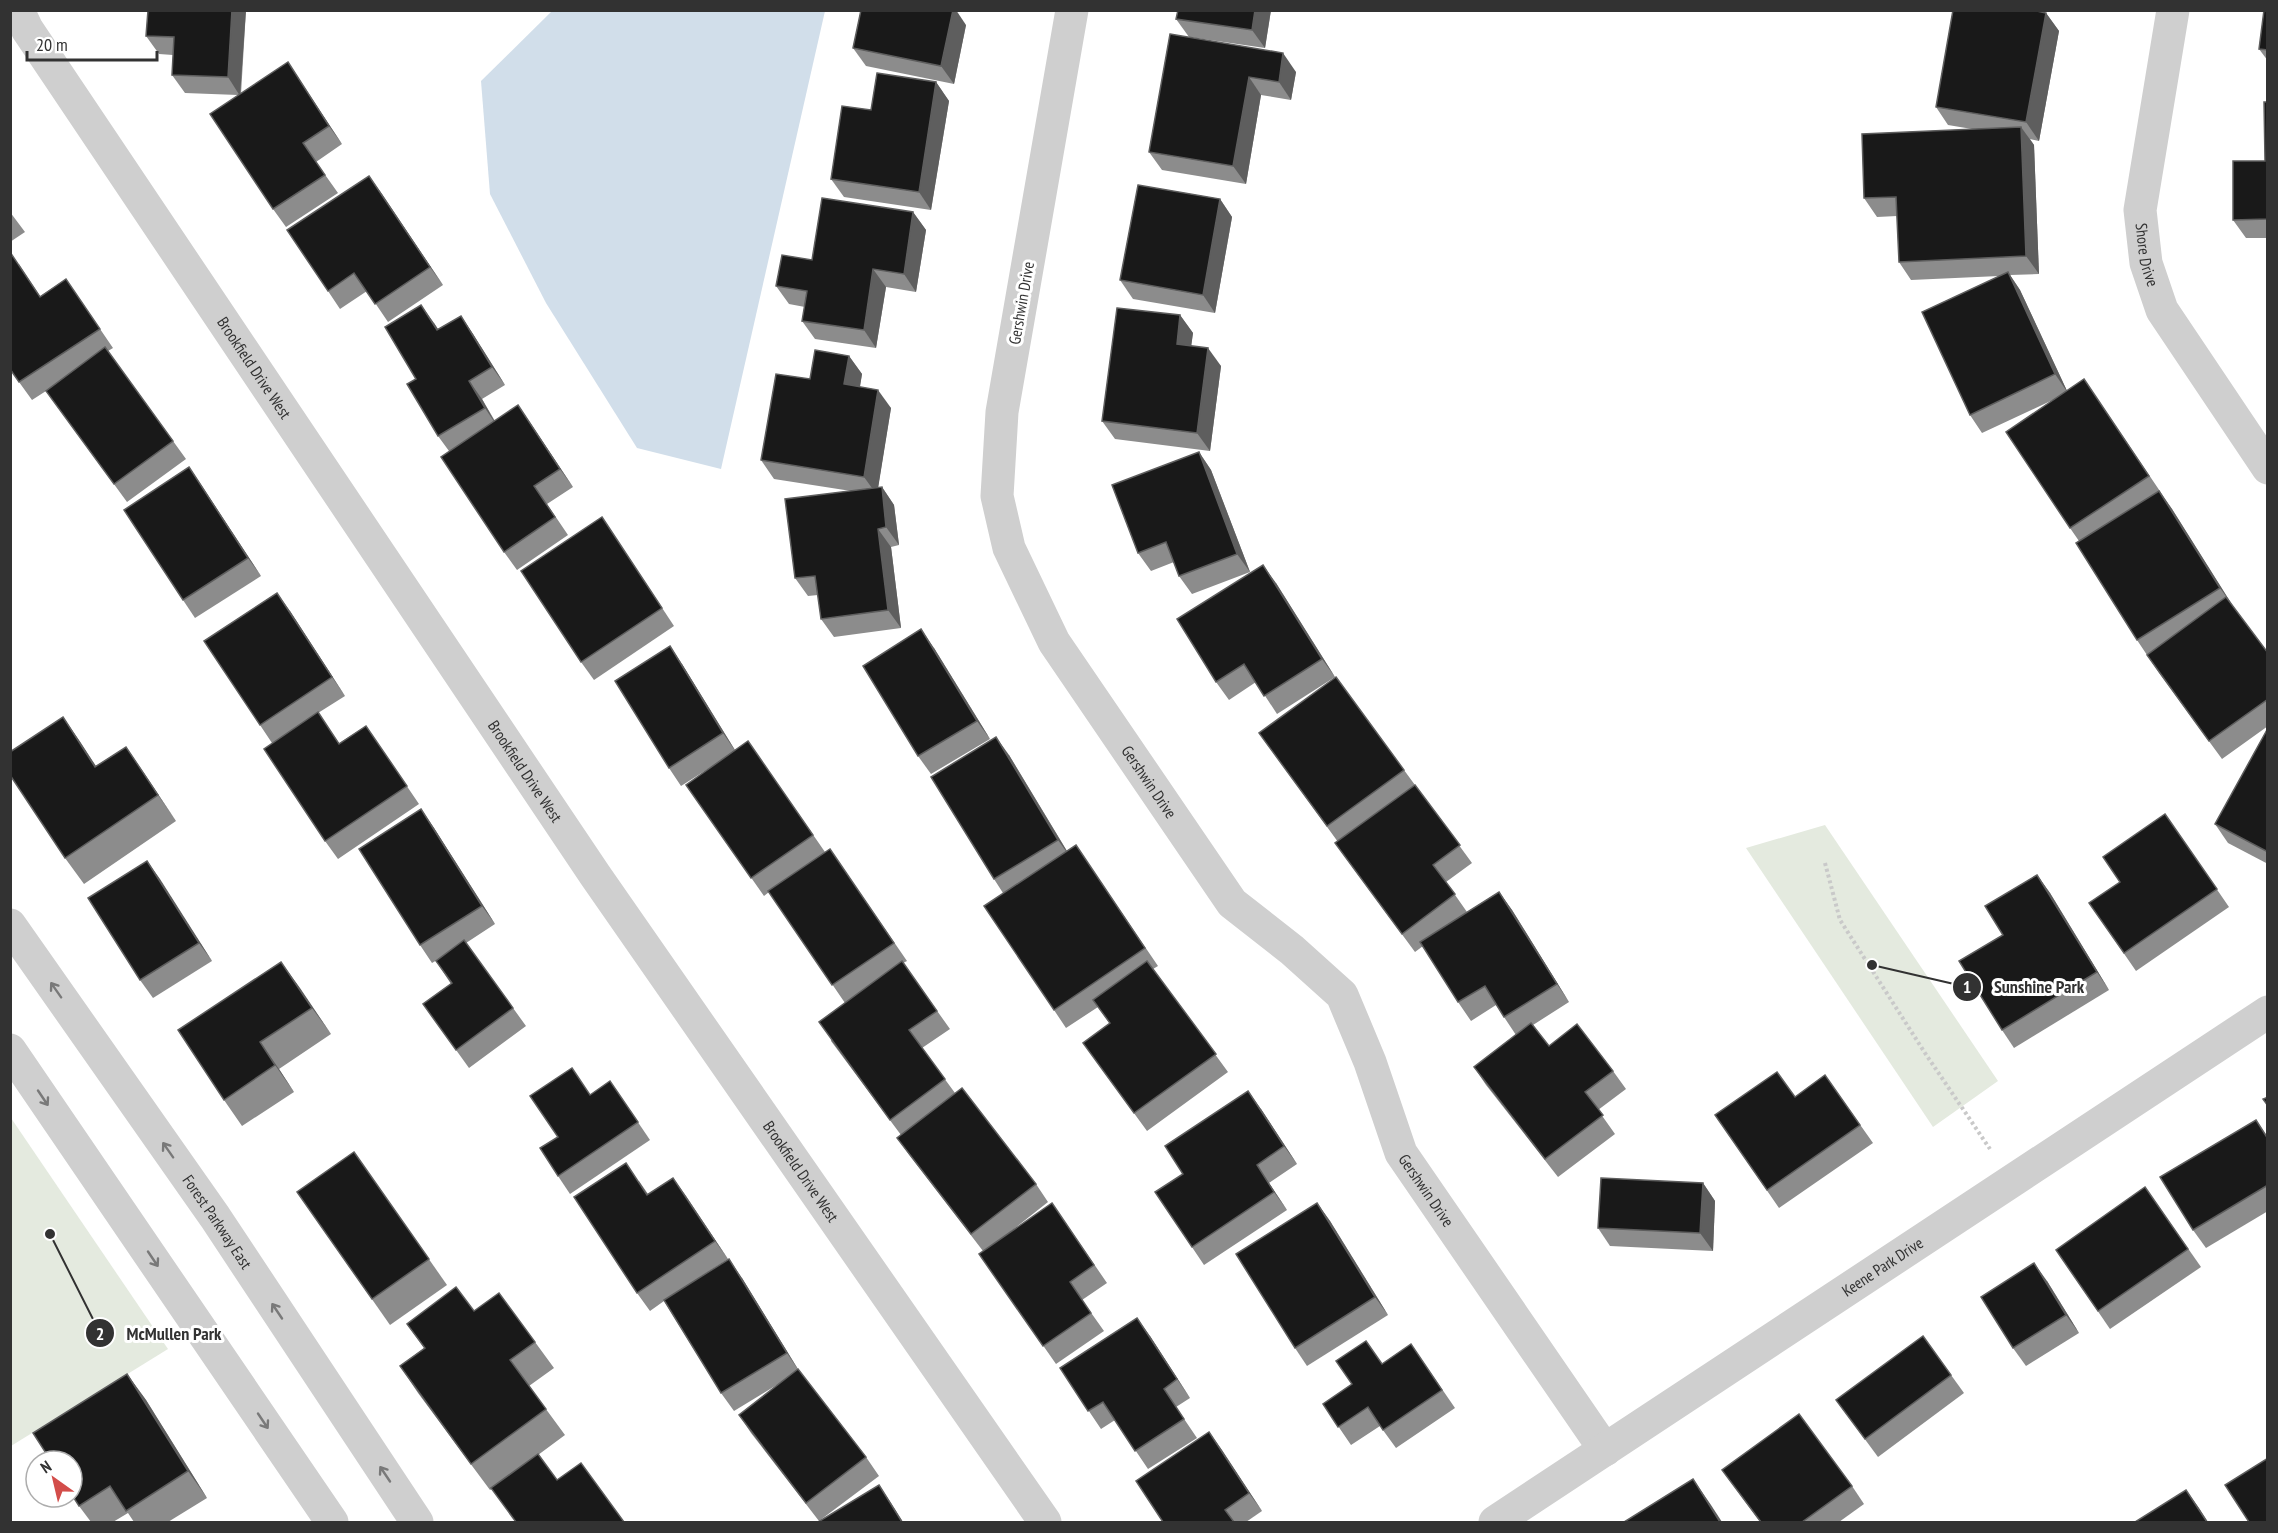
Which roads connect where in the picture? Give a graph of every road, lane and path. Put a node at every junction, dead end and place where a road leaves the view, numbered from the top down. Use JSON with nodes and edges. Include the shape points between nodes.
{"nodes":[{"id":1,"x":18,"y":10,"type":"edge"},
{"id":2,"x":1072,"y":10,"type":"edge"},
{"id":3,"x":2174,"y":10,"type":"edge"},
{"id":4,"x":2268,"y":468,"type":"edge"},
{"id":5,"x":1826,"y":863,"type":"dead end"},
{"id":6,"x":10,"y":925,"type":"edge"},
{"id":7,"x":2268,"y":1012,"type":"edge"},
{"id":8,"x":10,"y":1050,"type":"edge"},
{"id":9,"x":2012,"y":1181,"type":"junction"},
{"id":10,"x":1605,"y":1450,"type":"junction"},
{"id":11,"x":332,"y":1522,"type":"edge"},
{"id":12,"x":417,"y":1522,"type":"edge"},
{"id":13,"x":1045,"y":1522,"type":"edge"},
{"id":14,"x":1495,"y":1522,"type":"edge"}],
"edges":[{"from":1,"to":13,"type":"street","name":"Brookfield Drive West","via":[[588,865]]},
{"from":2,"to":10,"type":"street","name":"Gershwin Drive","via":[[1002,412],[997,496],[1009,548],[1054,642],[1232,903],[1342,996],[1401,1153]]},
{"from":3,"to":4,"type":"street","name":"Shore Drive","via":[[2140,210],[2146,263],[2162,310]]},
{"from":5,"to":9,"type":"path","via":[[1840,920]]},
{"from":12,"to":6,"type":"street","name":"Forest Parkway East","one_way":true,"via":[[215,1217]]},
{"from":7,"to":9,"type":"street","name":"Keene Park Drive"},
{"from":8,"to":11,"type":"street","one_way":true},
{"from":9,"to":10,"type":"street","name":"Keene Park Drive"},
{"from":10,"to":14,"type":"street","name":"Keene Park Drive"}]}
